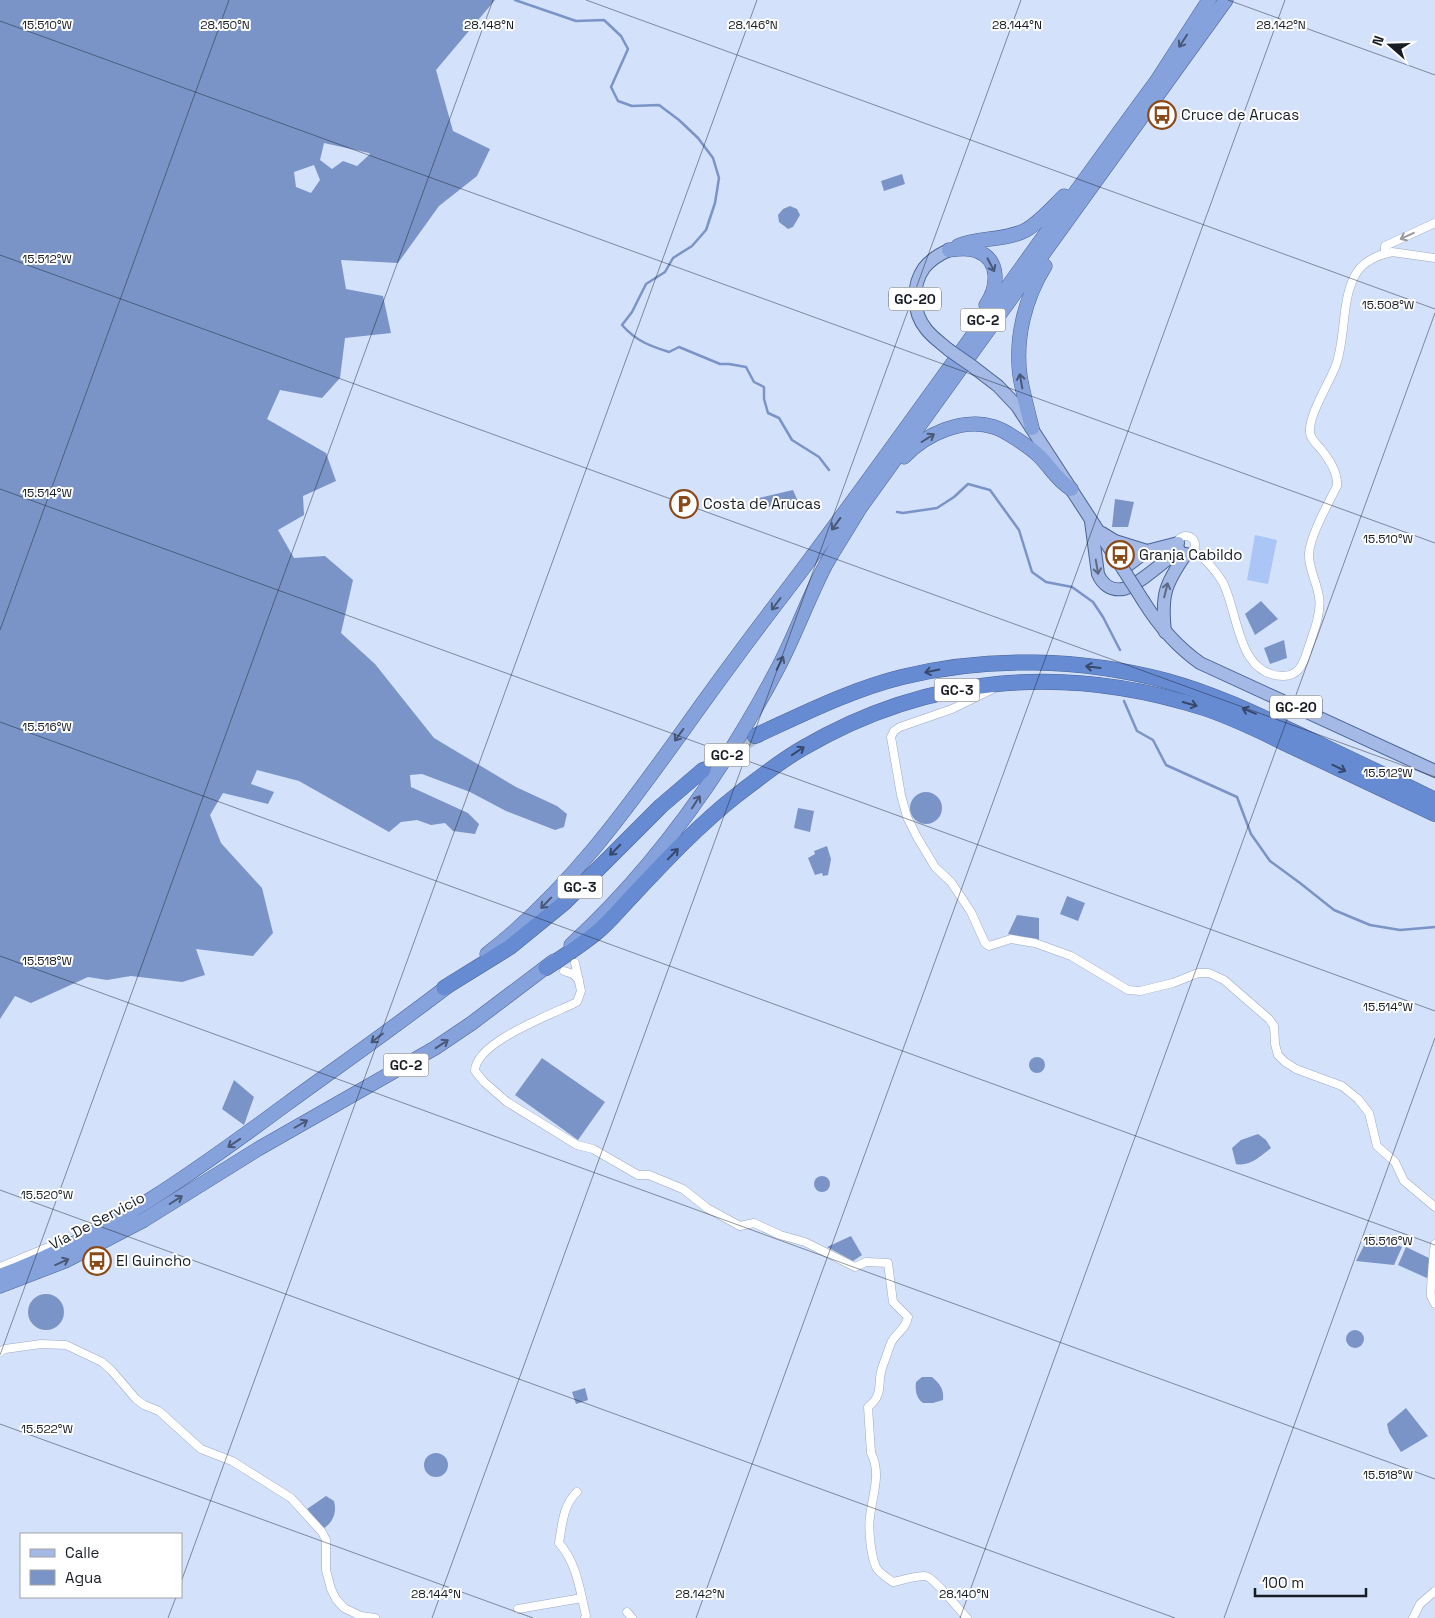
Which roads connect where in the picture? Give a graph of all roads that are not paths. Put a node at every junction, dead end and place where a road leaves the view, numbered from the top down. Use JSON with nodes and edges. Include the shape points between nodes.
{"nodes":[{"id":1,"x":1209,"y":0,"type":"edge"},
{"id":2,"x":1226,"y":0,"type":"edge"},
{"id":3,"x":1091,"y":170,"type":"junction"},
{"id":4,"x":1075,"y":211,"type":"junction"},
{"id":5,"x":1435,"y":223,"type":"edge"},
{"id":6,"x":949,"y":250,"type":"junction"},
{"id":7,"x":1389,"y":252,"type":"junction"},
{"id":8,"x":1435,"y":258,"type":"edge"},
{"id":9,"x":1032,"y":428,"type":"junction"},
{"id":10,"x":877,"y":476,"type":"junction"},
{"id":11,"x":1071,"y":488,"type":"junction"},
{"id":12,"x":1090,"y":519,"type":"junction"},
{"id":13,"x":1100,"y":532,"type":"junction"},
{"id":14,"x":1184,"y":549,"type":"junction"},
{"id":15,"x":1146,"y":551,"type":"junction"},
{"id":16,"x":1123,"y":569,"type":"junction"},
{"id":17,"x":1165,"y":632,"type":"junction"},
{"id":18,"x":1154,"y":694,"type":"junction"},
{"id":19,"x":954,"y":703,"type":"joint"},
{"id":20,"x":755,"y":736,"type":"tunnel mouth"},
{"id":21,"x":703,"y":770,"type":"tunnel mouth"},
{"id":22,"x":1435,"y":771,"type":"edge"},
{"id":23,"x":1435,"y":800,"type":"edge"},
{"id":24,"x":1435,"y":814,"type":"edge"},
{"id":25,"x":575,"y":962,"type":"dead end"},
{"id":26,"x":546,"y":968,"type":"junction"},
{"id":27,"x":564,"y":971,"type":"dead end"},
{"id":28,"x":580,"y":980,"type":"junction"},
{"id":29,"x":444,"y":988,"type":"junction"},
{"id":30,"x":167,"y":1188,"type":"junction"},
{"id":31,"x":1435,"y":1207,"type":"edge"},
{"id":32,"x":1435,"y":1244,"type":"edge"},
{"id":33,"x":0,"y":1267,"type":"edge"},
{"id":34,"x":0,"y":1276,"type":"edge"},
{"id":35,"x":0,"y":1286,"type":"edge"},
{"id":36,"x":1435,"y":1304,"type":"edge"},
{"id":37,"x":0,"y":1352,"type":"edge"},
{"id":38,"x":577,"y":1492,"type":"dead end"},
{"id":39,"x":1435,"y":1591,"type":"edge"},
{"id":40,"x":582,"y":1598,"type":"junction"},
{"id":41,"x":518,"y":1609,"type":"dead end"},
{"id":42,"x":374,"y":1618,"type":"edge"},
{"id":43,"x":585,"y":1618,"type":"edge"},
{"id":44,"x":967,"y":1618,"type":"edge"},
{"id":45,"x":1413,"y":1618,"type":"edge"}],
"edges":[{"from":1,"to":3,"type":"highway","number":"GC-2","one_way":true,"via":[[1156,82]]},
{"from":2,"to":4,"type":"highway","number":"GC-2"},
{"from":3,"to":6,"type":"highway","via":[[1025,230],[967,242]]},
{"from":3,"to":10,"type":"highway","number":"GC-2"},
{"from":9,"to":4,"type":"highway","one_way":true,"via":[[1020,375],[1020,330],[1037,279]]},
{"from":4,"to":10,"type":"highway","number":"GC-2"},
{"from":5,"to":7,"type":"street","one_way":true,"via":[[1385,246]]},
{"from":6,"to":9,"type":"main road","number":"GC-20","bridge":true,"via":[[936,256],[918,279],[915,290],[918,316],[932,337],[998,386]]},
{"from":6,"to":10,"type":"highway","one_way":true,"via":[[965,248],[986,256],[994,270],[994,288],[888,442]]},
{"from":7,"to":8,"type":"street"},
{"from":7,"to":14,"type":"street","via":[[1365,262],[1356,272],[1336,365],[1312,422],[1310,432],[1313,440],[1338,478],[1310,552],[1310,564],[1320,597],[1303,666],[1294,674],[1285,676],[1261,670],[1242,645],[1223,582],[1206,560]]},
{"from":9,"to":11,"type":"main road","number":"GC-20"},
{"from":10,"to":11,"type":"highway","one_way":true,"via":[[935,434],[956,426],[977,424],[1006,432],[1038,455],[1054,475]]},
{"from":26,"to":10,"type":"highway","number":"GC-2","one_way":true,"via":[[596,922],[688,814],[744,729],[779,665],[825,566]]},
{"from":10,"to":29,"type":"highway","number":"GC-2","one_way":true,"via":[[727,669],[591,854],[510,937]]},
{"from":11,"to":12,"type":"main road","number":"GC-20"},
{"from":12,"to":13,"type":"main road","number":"GC-20"},
{"from":12,"to":14,"type":"main road","one_way":true,"via":[[1098,574],[1101,582],[1111,588],[1125,589]]},
{"from":13,"to":15,"type":"main road","via":[[1115,541]]},
{"from":13,"to":16,"type":"main road","number":"GC-20"},
{"from":14,"to":15,"type":"main road"},
{"from":17,"to":14,"type":"main road","one_way":true,"via":[[1165,593]]},
{"from":15,"to":16,"type":"main road"},
{"from":16,"to":17,"type":"main road","number":"GC-20","bridge":true},
{"from":17,"to":22,"type":"main road","number":"GC-20","via":[[1189,655],[1207,666]]},
{"from":18,"to":19,"type":"highway","via":[[1052,687],[991,690]]},
{"from":18,"to":24,"type":"highway","number":"GC-3","one_way":true,"via":[[1207,709],[1254,729]]},
{"from":26,"to":18,"type":"highway","number":"GC-3","one_way":true,"via":[[598,932],[682,844],[736,796],[802,749],[850,723],[901,703],[950,691],[1006,683],[1088,683]]},
{"from":19,"to":31,"type":"street","via":[[900,727],[891,737],[907,817],[935,867],[951,882],[971,912],[985,943],[989,946],[1011,938],[1035,942],[1070,956],[1128,990],[1140,991],[1173,983],[1198,973],[1209,972],[1224,980],[1269,1019],[1274,1026],[1278,1055],[1285,1062],[1342,1086],[1358,1099],[1369,1113],[1376,1146],[1395,1162],[1404,1180]]},
{"from":23,"to":20,"type":"highway","number":"GC-3","one_way":true,"via":[[1211,696],[1168,681],[1092,666],[1010,663],[957,667],[902,677],[842,696]]},
{"from":21,"to":29,"type":"highway","number":"GC-3","one_way":true,"via":[[661,806],[564,903],[510,948]]},
{"from":25,"to":28,"type":"street"},
{"from":35,"to":26,"type":"highway","number":"GC-2","one_way":true,"via":[[65,1261],[144,1220],[258,1149],[435,1048]]},
{"from":27,"to":28,"type":"street"},
{"from":28,"to":44,"type":"street","via":[[577,1002],[504,1038],[481,1057],[475,1064],[475,1071],[507,1102],[577,1145],[593,1149],[638,1175],[649,1175],[684,1189],[707,1208],[740,1226],[754,1223],[805,1242],[855,1267],[866,1262],[888,1263],[892,1302],[908,1317],[907,1324],[892,1341],[880,1373],[876,1401],[868,1407],[877,1477],[870,1517],[876,1566],[893,1582],[926,1576],[934,1579]]},
{"from":29,"to":30,"type":"highway","number":"GC-2","one_way":true,"via":[[238,1140]]},
{"from":30,"to":33,"type":"street","name":"Vía De Servicio","via":[[146,1195],[79,1234]]},
{"from":30,"to":34,"type":"highway","number":"GC-2","via":[[91,1234]]},
{"from":32,"to":36,"type":"street","via":[[1431,1295]]},
{"from":37,"to":42,"type":"street","via":[[41,1344],[66,1345],[102,1362],[136,1399],[159,1411],[201,1449],[232,1462],[291,1498],[326,1540],[326,1570],[336,1599],[344,1608]]},
{"from":38,"to":40,"type":"street","via":[[563,1518],[559,1543],[571,1561]]},
{"from":39,"to":45,"type":"street","via":[[1420,1604]]},
{"from":40,"to":41,"type":"street"},
{"from":40,"to":43,"type":"street"}]}
